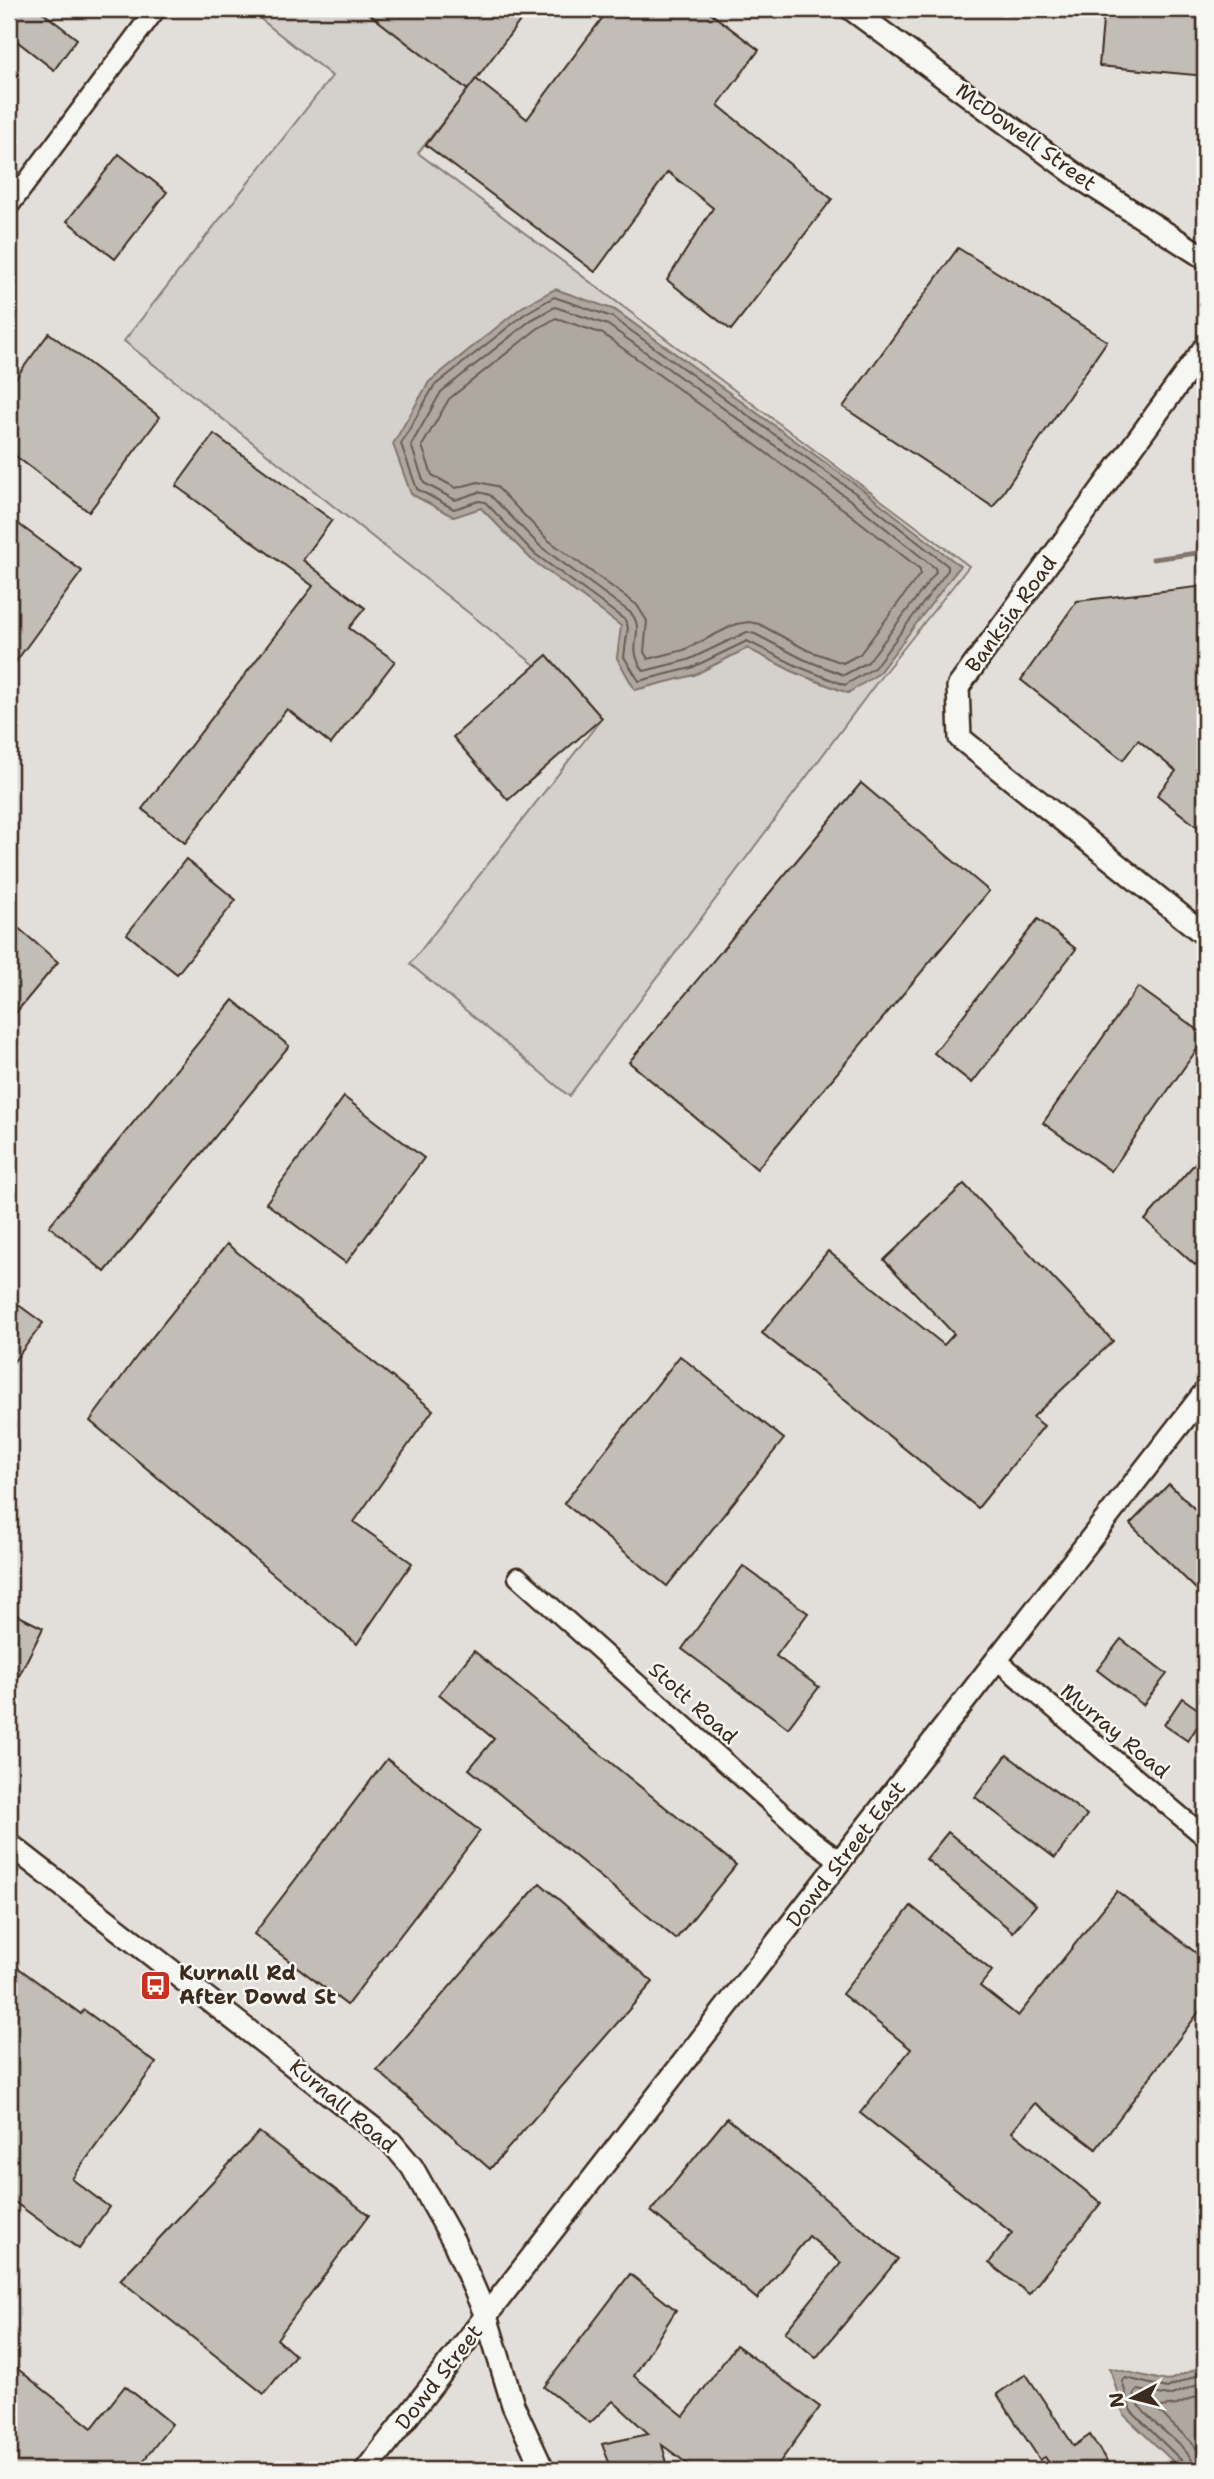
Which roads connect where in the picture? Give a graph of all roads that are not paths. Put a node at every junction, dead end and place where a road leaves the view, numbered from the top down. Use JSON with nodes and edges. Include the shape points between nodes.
{"nodes":[{"id":1,"x":156,"y":9,"type":"edge"},
{"id":2,"x":851,"y":9,"type":"edge"},
{"id":3,"x":9,"y":206,"type":"edge"},
{"id":4,"x":1205,"y":258,"type":"edge"},
{"id":5,"x":1205,"y":347,"type":"edge"},
{"id":6,"x":1205,"y":935,"type":"edge"},
{"id":7,"x":1205,"y":1392,"type":"edge"},
{"id":8,"x":518,"y":1577,"type":"dead end"},
{"id":9,"x":996,"y":1659,"type":"junction"},
{"id":10,"x":1205,"y":1838,"type":"edge"},
{"id":11,"x":9,"y":1844,"type":"edge"},
{"id":12,"x":840,"y":1861,"type":"junction"},
{"id":13,"x":486,"y":2316,"type":"junction"},
{"id":14,"x":366,"y":2470,"type":"edge"},
{"id":15,"x":543,"y":2470,"type":"edge"}],
"edges":[{"from":1,"to":3,"type":"street"},
{"from":2,"to":4,"type":"street","name":"McDowell Street","via":[[1083,180]]},
{"from":5,"to":6,"type":"street","name":"Banksia Road","via":[[958,687],[960,738]]},
{"from":7,"to":9,"type":"street","name":"Dowd Street East"},
{"from":8,"to":12,"type":"street","name":"Stott Road"},
{"from":9,"to":10,"type":"street","name":"Murray Road"},
{"from":9,"to":12,"type":"street","name":"Dowd Street East"},
{"from":11,"to":13,"type":"street","name":"Kurnall Road","via":[[391,2142],[412,2167],[454,2242]]},
{"from":12,"to":13,"type":"street","name":"Dowd Street East"},
{"from":13,"to":14,"type":"street","name":"Dowd Street"},
{"from":13,"to":15,"type":"street","name":"Kurnall Road","via":[[513,2405]]}]}
